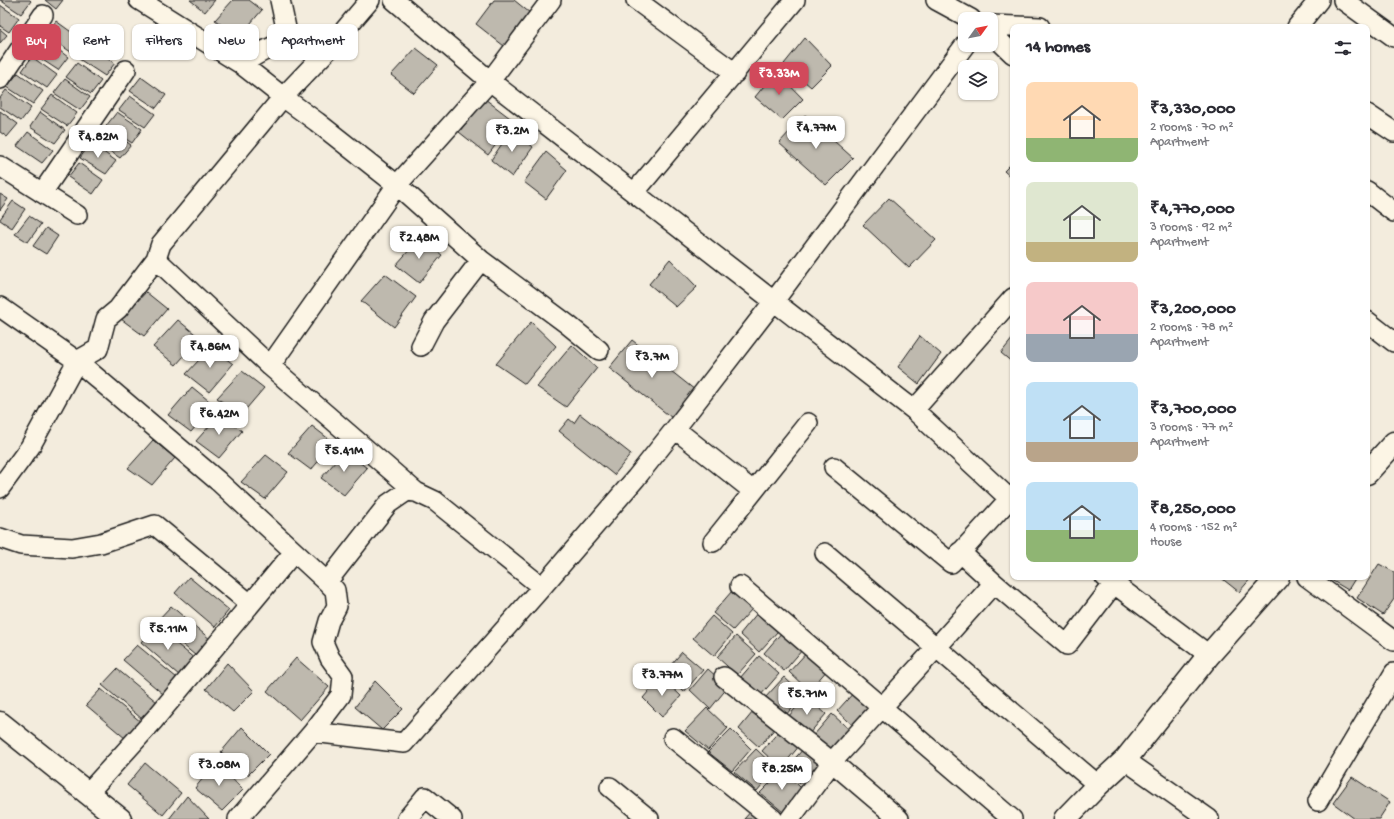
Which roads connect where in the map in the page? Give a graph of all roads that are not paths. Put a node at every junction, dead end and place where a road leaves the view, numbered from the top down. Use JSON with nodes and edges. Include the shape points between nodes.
{"nodes":[{"id":1,"x":139,"y":0,"type":"edge"},
{"id":2,"x":280,"y":0,"type":"edge"},
{"id":3,"x":370,"y":0,"type":"edge"},
{"id":4,"x":394,"y":0,"type":"edge"},
{"id":5,"x":551,"y":0,"type":"edge"},
{"id":6,"x":636,"y":0,"type":"edge"},
{"id":7,"x":795,"y":0,"type":"edge"},
{"id":8,"x":936,"y":0,"type":"edge"},
{"id":9,"x":1319,"y":0,"type":"edge"},
{"id":10,"x":1343,"y":0,"type":"edge"},
{"id":11,"x":958,"y":12,"type":"edge"},
{"id":12,"x":43,"y":14,"type":"dead end"},
{"id":13,"x":285,"y":24,"type":"edge"},
{"id":14,"x":350,"y":24,"type":"edge"},
{"id":15,"x":1299,"y":24,"type":"edge"},
{"id":16,"x":998,"y":25,"type":"edge"},
{"id":17,"x":1010,"y":26,"type":"edge"},
{"id":18,"x":1394,"y":37,"type":"edge"},
{"id":19,"x":998,"y":40,"type":"edge"},
{"id":20,"x":267,"y":50,"type":"edge"},
{"id":21,"x":1010,"y":51,"type":"edge"},
{"id":22,"x":961,"y":52,"type":"edge"},
{"id":23,"x":319,"y":60,"type":"edge"},
{"id":24,"x":240,"y":64,"type":"junction"},
{"id":25,"x":126,"y":70,"type":"dead end"},
{"id":26,"x":735,"y":72,"type":"junction"},
{"id":27,"x":0,"y":79,"type":"edge"},
{"id":28,"x":490,"y":81,"type":"junction"},
{"id":29,"x":283,"y":97,"type":"junction"},
{"id":30,"x":1370,"y":116,"type":"edge"},
{"id":31,"x":1394,"y":132,"type":"edge"},
{"id":32,"x":0,"y":166,"type":"edge"},
{"id":33,"x":397,"y":185,"type":"junction"},
{"id":34,"x":42,"y":193,"type":"junction"},
{"id":35,"x":634,"y":193,"type":"junction"},
{"id":36,"x":1370,"y":193,"type":"edge"},
{"id":37,"x":1394,"y":212,"type":"edge"},
{"id":38,"x":76,"y":215,"type":"dead end"},
{"id":39,"x":156,"y":259,"type":"junction"},
{"id":40,"x":482,"y":260,"type":"junction"},
{"id":41,"x":774,"y":301,"type":"junction"},
{"id":42,"x":1010,"y":301,"type":"edge"},
{"id":43,"x":0,"y":307,"type":"edge"},
{"id":44,"x":1370,"y":323,"type":"edge"},
{"id":45,"x":1394,"y":342,"type":"edge"},
{"id":46,"x":421,"y":346,"type":"dead end"},
{"id":47,"x":599,"y":350,"type":"dead end"},
{"id":48,"x":77,"y":361,"type":"junction"},
{"id":49,"x":270,"y":366,"type":"junction"},
{"id":50,"x":914,"y":410,"type":"junction"},
{"id":51,"x":808,"y":423,"type":"dead end"},
{"id":52,"x":675,"y":429,"type":"junction"},
{"id":53,"x":1394,"y":443,"type":"edge"},
{"id":54,"x":834,"y":467,"type":"dead end"},
{"id":55,"x":1370,"y":469,"type":"edge"},
{"id":56,"x":0,"y":488,"type":"edge"},
{"id":57,"x":754,"y":491,"type":"junction"},
{"id":58,"x":416,"y":492,"type":"junction"},
{"id":59,"x":1010,"y":497,"type":"edge"},
{"id":60,"x":1010,"y":501,"type":"edge"},
{"id":61,"x":0,"y":538,"type":"edge"},
{"id":62,"x":713,"y":542,"type":"dead end"},
{"id":63,"x":294,"y":552,"type":"junction"},
{"id":64,"x":960,"y":552,"type":"junction"},
{"id":65,"x":825,"y":553,"type":"dead end"},
{"id":66,"x":1112,"y":580,"type":"edge"},
{"id":67,"x":1114,"y":580,"type":"edge"},
{"id":68,"x":1275,"y":580,"type":"edge"},
{"id":69,"x":1311,"y":580,"type":"edge"},
{"id":70,"x":327,"y":582,"type":"junction"},
{"id":71,"x":994,"y":583,"type":"junction"},
{"id":72,"x":740,"y":586,"type":"dead end"},
{"id":73,"x":542,"y":588,"type":"junction"},
{"id":74,"x":250,"y":604,"type":"junction"},
{"id":75,"x":1394,"y":641,"type":"edge"},
{"id":76,"x":936,"y":648,"type":"junction"},
{"id":77,"x":1209,"y":656,"type":"junction"},
{"id":78,"x":1394,"y":674,"type":"edge"},
{"id":79,"x":724,"y":677,"type":"dead end"},
{"id":80,"x":881,"y":707,"type":"junction"},
{"id":81,"x":0,"y":723,"type":"edge"},
{"id":82,"x":313,"y":732,"type":"junction"},
{"id":83,"x":673,"y":738,"type":"dead end"},
{"id":84,"x":1125,"y":760,"type":"junction"},
{"id":85,"x":832,"y":762,"type":"junction"},
{"id":86,"x":1098,"y":785,"type":"junction"},
{"id":87,"x":610,"y":787,"type":"dead end"},
{"id":88,"x":88,"y":794,"type":"junction"},
{"id":89,"x":1318,"y":801,"type":"dead end"},
{"id":90,"x":120,"y":819,"type":"edge"},
{"id":91,"x":238,"y":819,"type":"edge"},
{"id":92,"x":407,"y":819,"type":"edge"},
{"id":93,"x":452,"y":819,"type":"edge"},
{"id":94,"x":649,"y":819,"type":"edge"},
{"id":95,"x":773,"y":819,"type":"edge"},
{"id":96,"x":790,"y":819,"type":"edge"},
{"id":97,"x":899,"y":819,"type":"edge"},
{"id":98,"x":1012,"y":819,"type":"edge"},
{"id":99,"x":1065,"y":819,"type":"edge"},
{"id":100,"x":1209,"y":819,"type":"edge"}],
"edges":[{"from":1,"to":24,"type":"street"},
{"from":2,"to":13,"type":"street"},
{"from":3,"to":14,"type":"street"},
{"from":4,"to":28,"type":"street"},
{"from":5,"to":28,"type":"street"},
{"from":6,"to":26,"type":"street"},
{"from":7,"to":26,"type":"street"},
{"from":8,"to":11,"type":"street"},
{"from":9,"to":15,"type":"street"},
{"from":10,"to":18,"type":"street"},
{"from":12,"to":27,"type":"street"},
{"from":16,"to":17,"type":"street"},
{"from":19,"to":21,"type":"street"},
{"from":20,"to":24,"type":"street"},
{"from":22,"to":41,"type":"street"},
{"from":23,"to":29,"type":"street"},
{"from":24,"to":29,"type":"street"},
{"from":25,"to":34,"type":"street"},
{"from":26,"to":35,"type":"street"},
{"from":28,"to":33,"type":"street"},
{"from":28,"to":35,"type":"street"},
{"from":29,"to":33,"type":"street"},
{"from":29,"to":39,"type":"street","via":[[161,244]]},
{"from":30,"to":31,"type":"street"},
{"from":32,"to":34,"type":"street"},
{"from":33,"to":40,"type":"street"},
{"from":33,"to":49,"type":"street"},
{"from":34,"to":38,"type":"street"},
{"from":35,"to":41,"type":"street"},
{"from":36,"to":37,"type":"street"},
{"from":39,"to":48,"type":"street","via":[[118,309],[106,319],[98,349]]},
{"from":39,"to":49,"type":"street"},
{"from":40,"to":46,"type":"street","via":[[434,321]]},
{"from":40,"to":47,"type":"street"},
{"from":41,"to":50,"type":"street"},
{"from":41,"to":52,"type":"street"},
{"from":42,"to":50,"type":"street"},
{"from":43,"to":48,"type":"street"},
{"from":44,"to":45,"type":"street"},
{"from":48,"to":56,"type":"street","via":[[30,447]]},
{"from":48,"to":63,"type":"street","via":[[218,481]]},
{"from":49,"to":58,"type":"street"},
{"from":50,"to":59,"type":"street"},
{"from":51,"to":57,"type":"street"},
{"from":52,"to":57,"type":"street"},
{"from":52,"to":73,"type":"street"},
{"from":53,"to":55,"type":"street"},
{"from":54,"to":64,"type":"street","via":[[951,563]]},
{"from":57,"to":62,"type":"street"},
{"from":58,"to":70,"type":"street","via":[[407,491],[388,504]]},
{"from":58,"to":73,"type":"street","via":[[435,501]]},
{"from":60,"to":64,"type":"street"},
{"from":61,"to":74,"type":"street","via":[[21,545],[72,548],[100,543],[155,525]]},
{"from":63,"to":70,"type":"street"},
{"from":63,"to":74,"type":"street"},
{"from":64,"to":71,"type":"street"},
{"from":65,"to":76,"type":"street"},
{"from":66,"to":71,"type":"street","via":[[1067,645]]},
{"from":67,"to":77,"type":"street"},
{"from":68,"to":77,"type":"street"},
{"from":69,"to":75,"type":"street"},
{"from":70,"to":82,"type":"street","via":[[335,590],[337,606],[329,621],[323,642],[330,658],[343,676],[341,695]]},
{"from":71,"to":76,"type":"street"},
{"from":72,"to":80,"type":"street"},
{"from":73,"to":82,"type":"street","via":[[404,743]]},
{"from":74,"to":88,"type":"street","via":[[154,720]]},
{"from":76,"to":80,"type":"street"},
{"from":76,"to":86,"type":"street"},
{"from":77,"to":84,"type":"street"},
{"from":78,"to":89,"type":"street"},
{"from":79,"to":85,"type":"street"},
{"from":80,"to":85,"type":"street"},
{"from":80,"to":98,"type":"street"},
{"from":81,"to":88,"type":"street"},
{"from":82,"to":91,"type":"street"},
{"from":83,"to":95,"type":"street"},
{"from":84,"to":86,"type":"street"},
{"from":84,"to":100,"type":"street"},
{"from":85,"to":96,"type":"street"},
{"from":85,"to":97,"type":"street"},
{"from":86,"to":99,"type":"street"},
{"from":87,"to":94,"type":"street"},
{"from":88,"to":90,"type":"street"},
{"from":92,"to":93,"type":"street","via":[[425,797]]}]}
